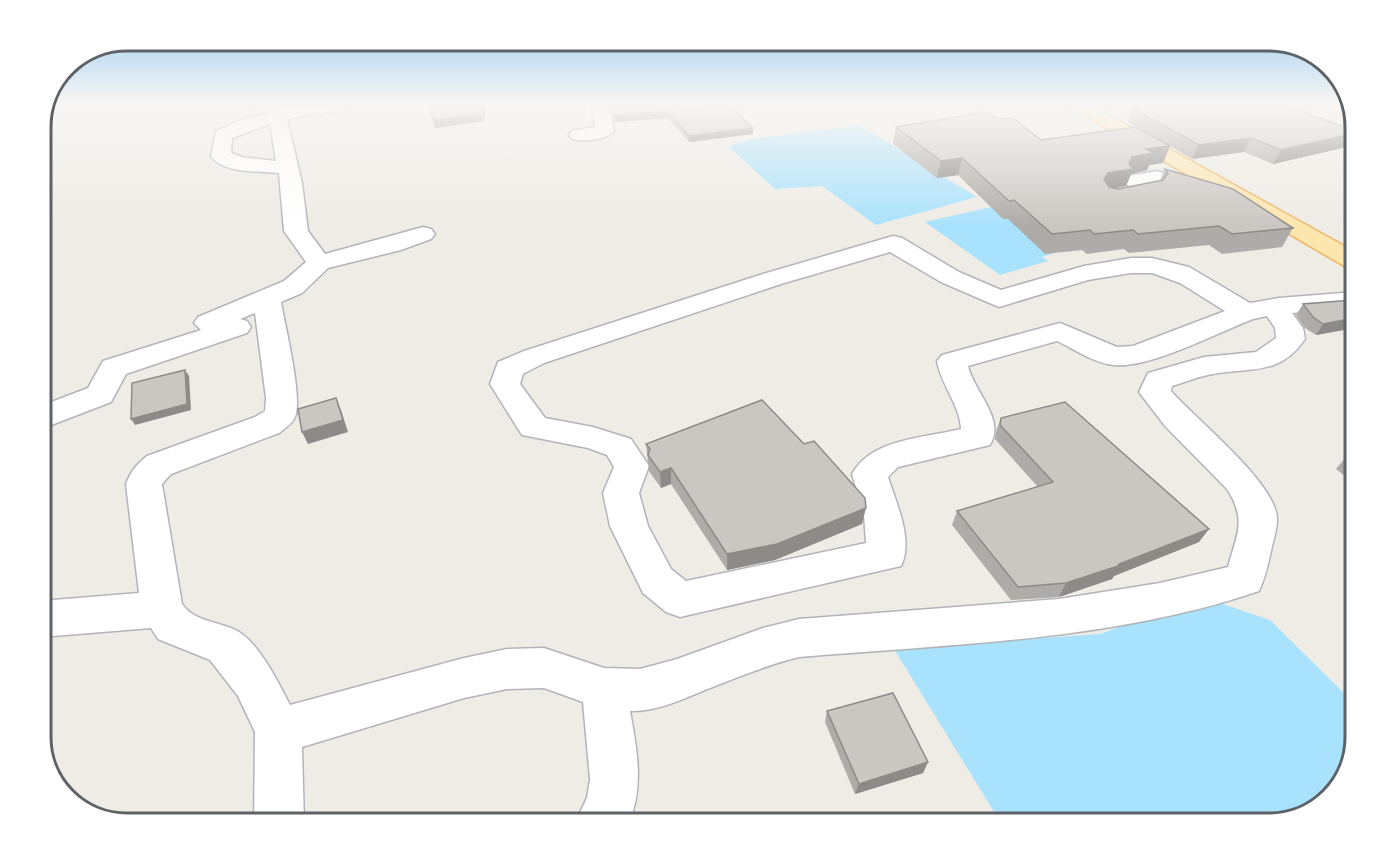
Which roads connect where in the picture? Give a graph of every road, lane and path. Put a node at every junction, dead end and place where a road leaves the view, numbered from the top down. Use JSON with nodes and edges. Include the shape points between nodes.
{"nodes":[{"id":1,"x":222,"y":145,"type":"edge"},
{"id":2,"x":284,"y":145,"type":"edge"},
{"id":3,"x":1147,"y":145,"type":"edge"},
{"id":4,"x":288,"y":168,"type":"junction"},
{"id":5,"x":1239,"y":197,"type":"junction"},
{"id":6,"x":1110,"y":198,"type":"edge"},
{"id":7,"x":423,"y":234,"type":"dead end"},
{"id":8,"x":1345,"y":256,"type":"edge"},
{"id":9,"x":320,"y":263,"type":"junction"},
{"id":10,"x":999,"y":299,"type":"junction"},
{"id":11,"x":1345,"y":301,"type":"edge"},
{"id":12,"x":269,"y":307,"type":"junction"},
{"id":13,"x":1263,"y":309,"type":"junction"},
{"id":14,"x":208,"y":323,"type":"dead end"},
{"id":15,"x":1045,"y":335,"type":"junction"},
{"id":16,"x":51,"y":414,"type":"edge"},
{"id":17,"x":162,"y":609,"type":"junction"},
{"id":18,"x":51,"y":618,"type":"edge"},
{"id":19,"x":604,"y":689,"type":"junction"},
{"id":20,"x":278,"y":731,"type":"junction"},
{"id":21,"x":279,"y":813,"type":"edge"},
{"id":22,"x":609,"y":813,"type":"edge"}],
"edges":[{"from":1,"to":4,"type":"street","via":[[221,156],[238,163]]},
{"from":2,"to":4,"type":"street"},
{"from":3,"to":5,"type":"main road"},
{"from":4,"to":9,"type":"street","via":[[296,231]]},
{"from":5,"to":6,"type":"street","via":[[1221,199],[1157,177],[1135,181],[1147,191]]},
{"from":5,"to":8,"type":"main road"},
{"from":7,"to":9,"type":"street","via":[[392,246]]},
{"from":9,"to":12,"type":"street"},
{"from":10,"to":13,"type":"street","via":[[1085,273],[1149,264],[1171,269]]},
{"from":10,"to":15,"type":"street"},
{"from":10,"to":15,"type":"street","via":[[950,277],[893,243],[534,357],[509,369],[505,384],[534,427],[619,447],[632,466],[621,493],[629,526],[657,581],[680,600],[887,555],[882,515],[869,474],[887,458],[978,437],[977,418],[955,376],[952,361]]},
{"from":11,"to":13,"type":"street"},
{"from":12,"to":14,"type":"street"},
{"from":12,"to":16,"type":"street","via":[[114,368],[100,395]]},
{"from":12,"to":17,"type":"street","via":[[282,398],[280,416],[267,426],[159,465],[147,475],[144,484]]},
{"from":13,"to":15,"type":"street","via":[[1137,355],[1113,356],[1060,331]]},
{"from":13,"to":19,"type":"street","via":[[1278,313],[1290,328],[1291,339],[1277,354],[1246,364],[1206,365],[1159,381],[1155,392],[1251,497],[1259,518],[1245,579],[1160,600],[1059,617],[799,638],[640,690]]},
{"from":17,"to":18,"type":"street"},
{"from":17,"to":20,"type":"street","via":[[173,626],[225,646],[254,681]]},
{"from":19,"to":20,"type":"street","via":[[544,668],[507,669]]},
{"from":19,"to":22,"type":"street","via":[[613,756],[614,795]]},
{"from":20,"to":21,"type":"street"}]}
